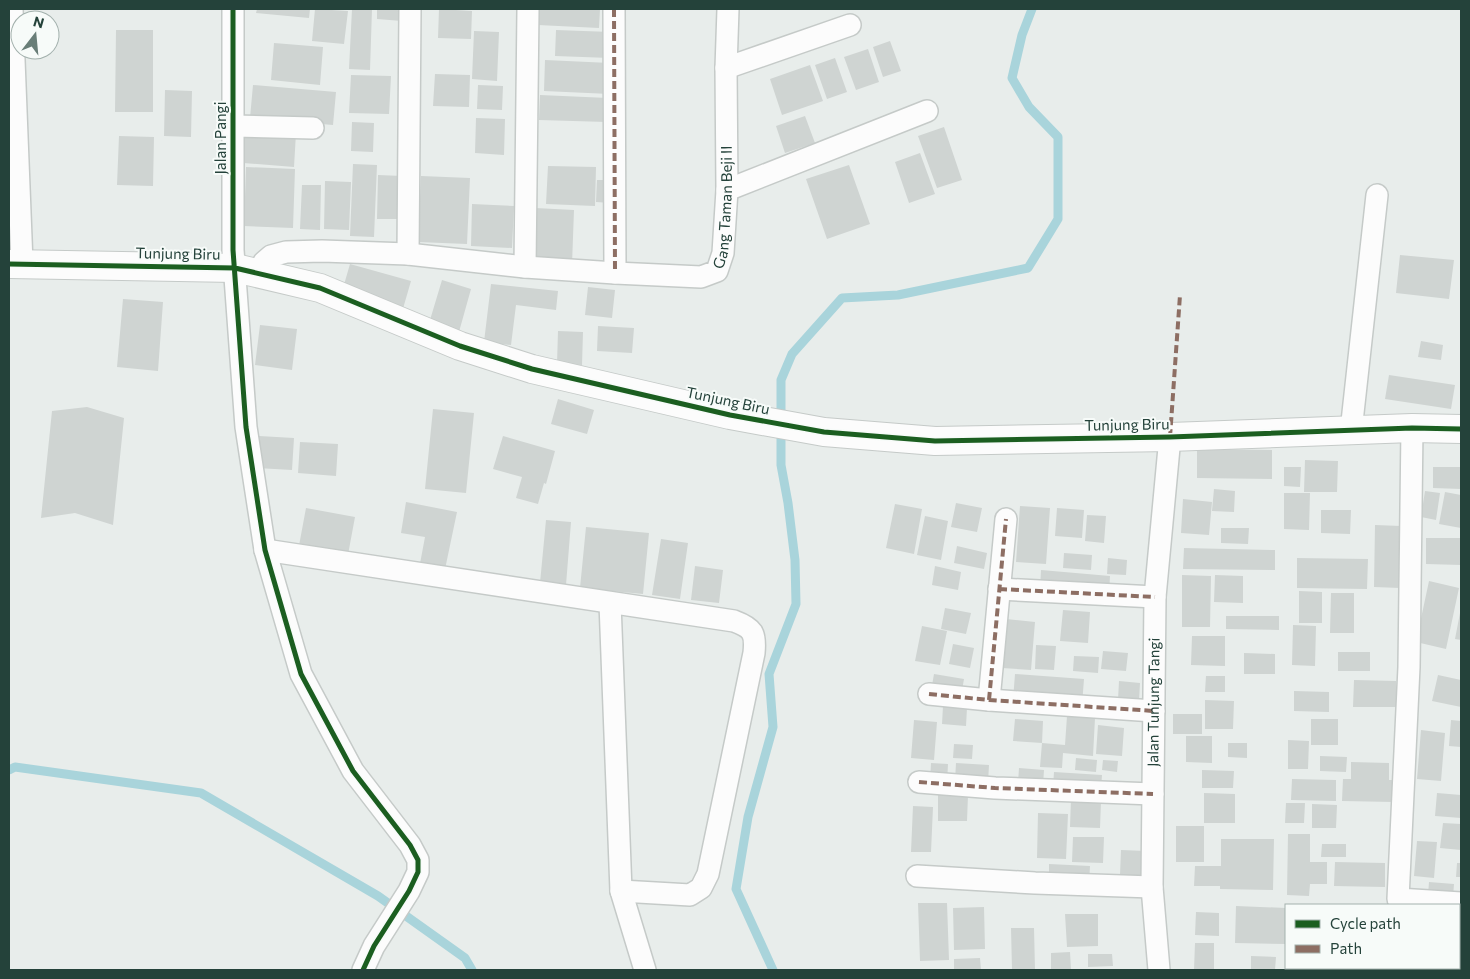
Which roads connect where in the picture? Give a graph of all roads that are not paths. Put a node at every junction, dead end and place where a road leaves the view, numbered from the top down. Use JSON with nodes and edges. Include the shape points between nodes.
{"nodes":[{"id":1,"x":12,"y":9,"type":"edge"},
{"id":2,"x":233,"y":9,"type":"edge"},
{"id":3,"x":410,"y":9,"type":"edge"},
{"id":4,"x":528,"y":9,"type":"edge"},
{"id":5,"x":614,"y":9,"type":"edge"},
{"id":6,"x":728,"y":9,"type":"edge"},
{"id":7,"x":850,"y":25,"type":"dead end"},
{"id":8,"x":726,"y":68,"type":"junction"},
{"id":9,"x":927,"y":111,"type":"dead end"},
{"id":10,"x":233,"y":126,"type":"junction"},
{"id":11,"x":313,"y":128,"type":"dead end"},
{"id":12,"x":727,"y":190,"type":"junction"},
{"id":13,"x":1377,"y":195,"type":"dead end"},
{"id":14,"x":408,"y":254,"type":"junction"},
{"id":15,"x":15,"y":263,"type":"edge"},
{"id":16,"x":525,"y":267,"type":"junction"},
{"id":17,"x":246,"y":270,"type":"junction"},
{"id":18,"x":615,"y":274,"type":"junction"},
{"id":19,"x":1412,"y":428,"type":"junction"},
{"id":20,"x":1461,"y":429,"type":"edge"},
{"id":21,"x":1351,"y":431,"type":"junction"},
{"id":22,"x":1170,"y":437,"type":"junction"},
{"id":23,"x":1006,"y":519,"type":"dead end"},
{"id":24,"x":264,"y":550,"type":"junction"},
{"id":25,"x":999,"y":589,"type":"junction"},
{"id":26,"x":1155,"y":598,"type":"junction"},
{"id":27,"x":610,"y":603,"type":"junction"},
{"id":28,"x":929,"y":694,"type":"dead end"},
{"id":29,"x":989,"y":700,"type":"junction"},
{"id":30,"x":1154,"y":710,"type":"junction"},
{"id":31,"x":919,"y":782,"type":"dead end"},
{"id":32,"x":1153,"y":794,"type":"junction"},
{"id":33,"x":917,"y":876,"type":"dead end"},
{"id":34,"x":1152,"y":887,"type":"junction"},
{"id":35,"x":621,"y":891,"type":"junction"},
{"id":36,"x":1461,"y":903,"type":"edge"},
{"id":37,"x":363,"y":970,"type":"edge"},
{"id":38,"x":645,"y":970,"type":"edge"},
{"id":39,"x":1159,"y":970,"type":"edge"}],
"edges":[{"from":1,"to":15,"type":"street"},
{"from":2,"to":10,"type":"street","name":"Jalan Pangi"},
{"from":3,"to":14,"type":"street"},
{"from":4,"to":16,"type":"street"},
{"from":5,"to":18,"type":"street"},
{"from":6,"to":8,"type":"street","name":"Gang Taman Beji II"},
{"from":7,"to":8,"type":"street"},
{"from":8,"to":12,"type":"street","name":"Gang Taman Beji II"},
{"from":9,"to":12,"type":"street"},
{"from":10,"to":11,"type":"street"},
{"from":10,"to":17,"type":"street","name":"Jalan Pangi"},
{"from":12,"to":18,"type":"street","name":"Gang Taman Beji II","via":[[723,253],[716,271],[701,277]]},
{"from":13,"to":21,"type":"street"},
{"from":14,"to":16,"type":"street","name":"Gang Taman Beji II"},
{"from":14,"to":17,"type":"street","name":"Gang Taman Beji II","via":[[286,252],[271,256]]},
{"from":15,"to":17,"type":"street","name":"Tunjung Biru"},
{"from":16,"to":18,"type":"street","name":"Gang Taman Beji II"},
{"from":17,"to":22,"type":"street","name":"Tunjung Biru","via":[[320,288],[460,346],[532,370],[751,419],[824,432],[935,441]]},
{"from":17,"to":24,"type":"street","name":"Jalan Pangi","via":[[246,427]]},
{"from":19,"to":20,"type":"street","name":"Tunjung Biru"},
{"from":19,"to":21,"type":"street","name":"Tunjung Biru"},
{"from":19,"to":36,"type":"street","via":[[1409,667],[1398,899]]},
{"from":21,"to":22,"type":"street","name":"Tunjung Biru"},
{"from":22,"to":26,"type":"street","name":"Jalan Tunjung Tangi"},
{"from":23,"to":25,"type":"street"},
{"from":24,"to":27,"type":"street"},
{"from":24,"to":37,"type":"street","name":"Jalan Pangi","via":[[301,674],[353,771],[418,860],[418,872],[409,891],[374,946]]},
{"from":25,"to":26,"type":"street"},
{"from":25,"to":29,"type":"street"},
{"from":26,"to":30,"type":"street","name":"Jalan Tunjung Tangi"},
{"from":27,"to":35,"type":"street"},
{"from":27,"to":35,"type":"street","via":[[734,621],[754,633],[755,642],[708,874],[701,888],[690,895]]},
{"from":28,"to":29,"type":"street"},
{"from":29,"to":30,"type":"street"},
{"from":30,"to":32,"type":"street","name":"Jalan Tunjung Tangi"},
{"from":31,"to":32,"type":"street"},
{"from":32,"to":34,"type":"street","name":"Jalan Tunjung Tangi"},
{"from":33,"to":34,"type":"street"},
{"from":34,"to":39,"type":"street","name":"Jalan Tunjung Tangi"},
{"from":35,"to":38,"type":"street"}]}
